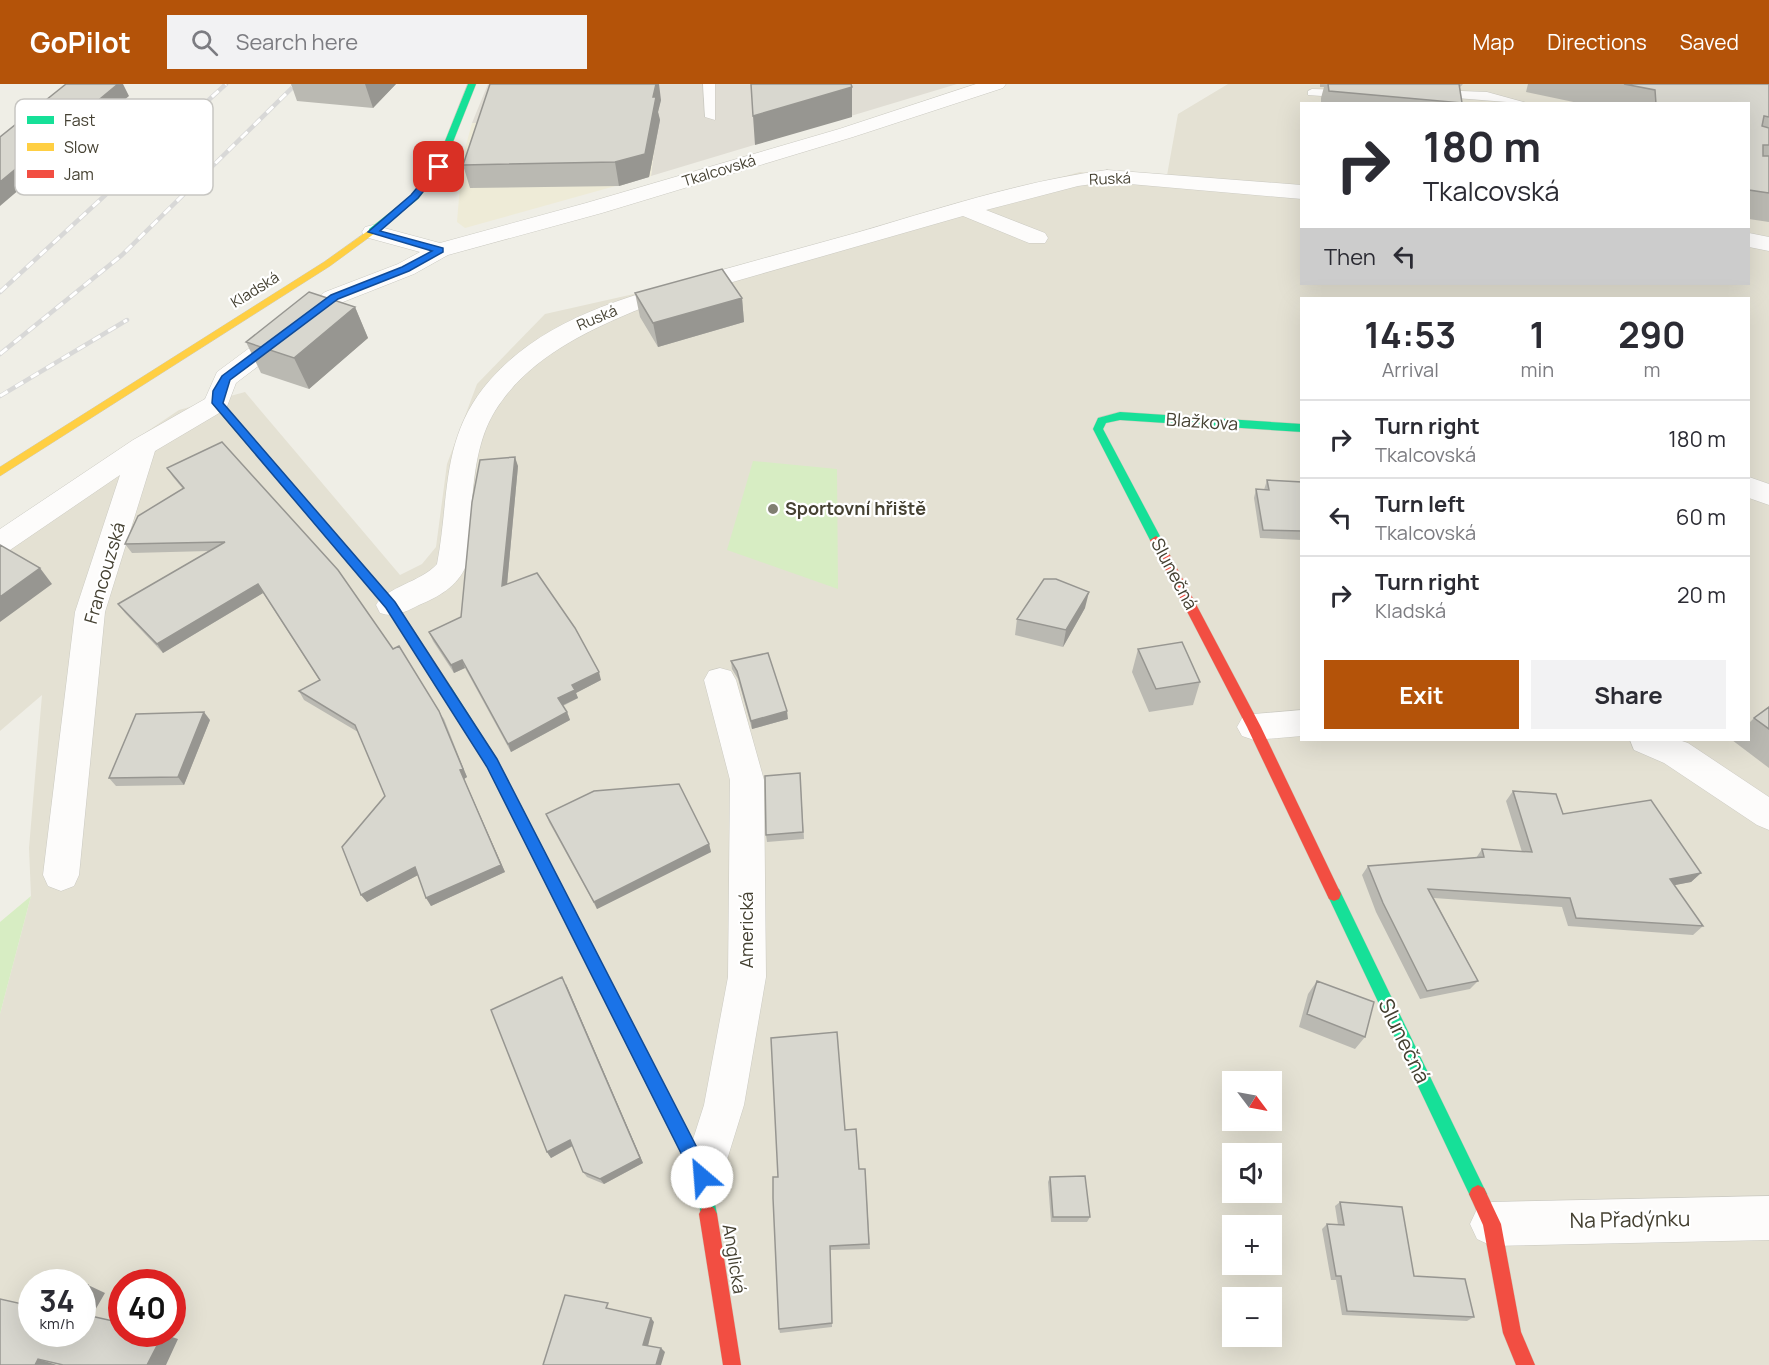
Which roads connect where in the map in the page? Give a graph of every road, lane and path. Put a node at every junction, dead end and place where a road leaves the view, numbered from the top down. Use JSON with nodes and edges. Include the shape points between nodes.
{"nodes":[{"id":1,"x":472,"y":84,"type":"edge"},
{"id":2,"x":709,"y":84,"type":"edge"},
{"id":3,"x":996,"y":84,"type":"edge"},
{"id":4,"x":1488,"y":90,"type":"edge"},
{"id":5,"x":1312,"y":93,"type":"dead end"},
{"id":6,"x":1357,"y":94,"type":"edge"},
{"id":7,"x":1423,"y":94,"type":"edge"},
{"id":8,"x":1519,"y":102,"type":"edge"},
{"id":9,"x":711,"y":117,"type":"dead end"},
{"id":10,"x":1300,"y":192,"type":"edge"},
{"id":11,"x":964,"y":209,"type":"junction"},
{"id":12,"x":373,"y":232,"type":"junction"},
{"id":13,"x":1037,"y":238,"type":"dead end"},
{"id":14,"x":1750,"y":240,"type":"edge"},
{"id":15,"x":1769,"y":244,"type":"edge"},
{"id":16,"x":440,"y":250,"type":"junction"},
{"id":17,"x":217,"y":403,"type":"junction"},
{"id":18,"x":1102,"y":420,"type":"joint"},
{"id":19,"x":1300,"y":428,"type":"edge"},
{"id":20,"x":143,"y":446,"type":"junction"},
{"id":21,"x":0,"y":472,"type":"edge"},
{"id":22,"x":1750,"y":487,"type":"edge"},
{"id":23,"x":1769,"y":495,"type":"edge"},
{"id":24,"x":0,"y":543,"type":"edge"},
{"id":25,"x":391,"y":605,"type":"junction"},
{"id":26,"x":720,"y":680,"type":"dead end"},
{"id":27,"x":1300,"y":723,"type":"edge"},
{"id":28,"x":1254,"y":727,"type":"junction"},
{"id":29,"x":1648,"y":741,"type":"edge"},
{"id":30,"x":1769,"y":815,"type":"edge"},
{"id":31,"x":61,"y":875,"type":"dead end"},
{"id":32,"x":702,"y":1177,"type":"junction"},
{"id":33,"x":1769,"y":1218,"type":"edge"},
{"id":34,"x":1492,"y":1224,"type":"junction"},
{"id":35,"x":732,"y":1365,"type":"edge"},
{"id":36,"x":1526,"y":1365,"type":"edge"}],
"edges":[{"from":1,"to":12,"type":"street","name":"Kladská","via":[[439,167],[415,196]]},
{"from":2,"to":9,"type":"lane"},
{"from":3,"to":16,"type":"street","name":"Tkalcovská","via":[[812,143]]},
{"from":4,"to":7,"type":"lane"},
{"from":4,"to":8,"type":"lane"},
{"from":5,"to":6,"type":"lane"},
{"from":10,"to":11,"type":"street","name":"Ruská","via":[[1107,176]]},
{"from":11,"to":13,"type":"street"},
{"from":11,"to":25,"type":"street","name":"Ruská","via":[[633,303],[560,335],[502,382],[468,434],[452,566],[441,579]]},
{"from":12,"to":16,"type":"street"},
{"from":12,"to":21,"type":"street","name":"Kladská"},
{"from":14,"to":15,"type":"street"},
{"from":16,"to":17,"type":"street","name":"Tkalcovská","via":[[406,269],[334,297],[226,378]]},
{"from":17,"to":20,"type":"street"},
{"from":17,"to":25,"type":"street","name":"Anglická"},
{"from":18,"to":19,"type":"street","name":"Blažkova","via":[[1120,416]]},
{"from":18,"to":28,"type":"street","name":"Slunečná","via":[[1098,429]]},
{"from":20,"to":24,"type":"street"},
{"from":20,"to":31,"type":"street","name":"Francouzská","via":[[90,612]]},
{"from":22,"to":23,"type":"street"},
{"from":25,"to":32,"type":"street","name":"Anglická","via":[[492,763]]},
{"from":26,"to":32,"type":"street","name":"Americká","via":[[747,780],[747,977],[724,1105]]},
{"from":27,"to":28,"type":"street"},
{"from":28,"to":34,"type":"street","name":"Slunečná"},
{"from":29,"to":30,"type":"street","via":[[1676,753]]},
{"from":32,"to":35,"type":"street","name":"Anglická"},
{"from":33,"to":34,"type":"street","name":"Na Přadýnku"},
{"from":34,"to":36,"type":"street","name":"Slunečná","via":[[1512,1333]]}]}
